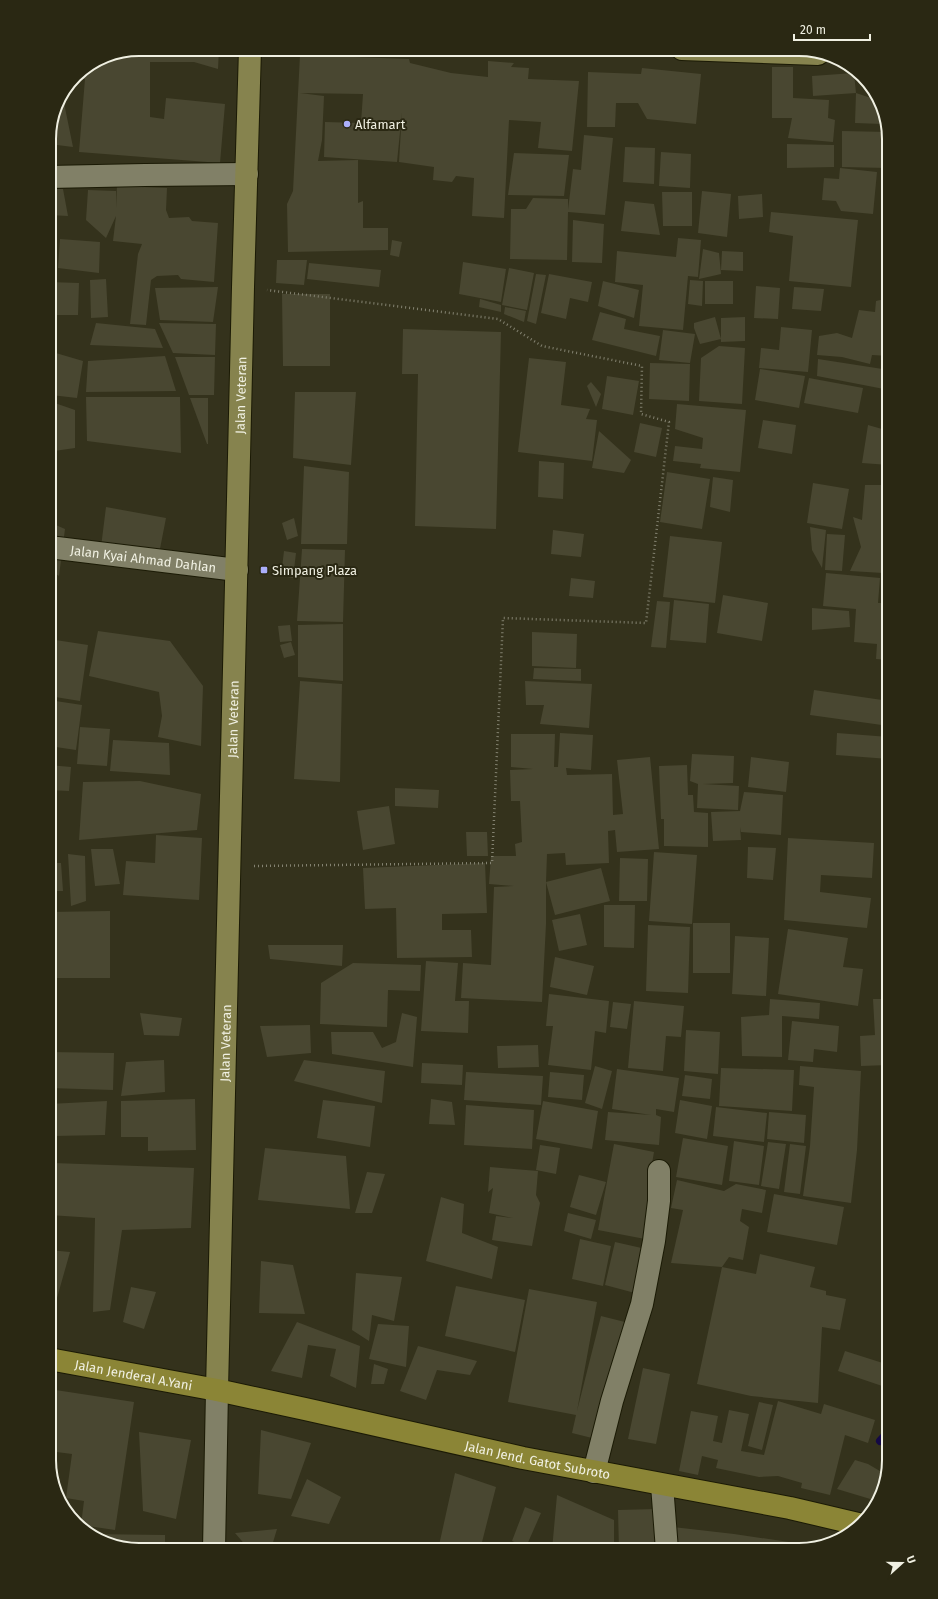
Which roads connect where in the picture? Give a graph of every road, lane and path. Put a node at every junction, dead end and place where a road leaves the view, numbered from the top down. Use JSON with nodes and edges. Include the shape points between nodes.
{"nodes":[{"id":1,"x":250,"y":56,"type":"edge"},
{"id":2,"x":247,"y":174,"type":"junction"},
{"id":3,"x":56,"y":177,"type":"edge"},
{"id":4,"x":243,"y":287,"type":"junction"},
{"id":5,"x":56,"y":548,"type":"edge"},
{"id":6,"x":237,"y":570,"type":"junction"},
{"id":7,"x":229,"y":866,"type":"junction"},
{"id":8,"x":659,"y":1171,"type":"dead end"},
{"id":9,"x":56,"y":1360,"type":"edge"},
{"id":10,"x":217,"y":1390,"type":"junction"},
{"id":11,"x":594,"y":1472,"type":"junction"},
{"id":12,"x":662,"y":1485,"type":"junction"},
{"id":13,"x":854,"y":1523,"type":"edge"},
{"id":14,"x":214,"y":1543,"type":"edge"},
{"id":15,"x":666,"y":1543,"type":"edge"}],
"edges":[{"from":1,"to":2,"type":"main road","name":"Jalan Veteran"},
{"from":2,"to":3,"type":"street"},
{"from":2,"to":4,"type":"main road","name":"Jalan Veteran"},
{"from":4,"to":6,"type":"main road","name":"Jalan Veteran"},
{"from":4,"to":7,"type":"path","via":[[498,319],[542,346],[642,366],[641,414],[669,422],[646,623],[503,618],[492,863]]},
{"from":5,"to":6,"type":"street","name":"Jalan Kyai Ahmad Dahlan"},
{"from":6,"to":7,"type":"main road","name":"Jalan Veteran"},
{"from":7,"to":10,"type":"main road","name":"Jalan Veteran"},
{"from":8,"to":11,"type":"street","via":[[659,1200],[654,1241],[642,1304],[612,1401]]},
{"from":9,"to":10,"type":"main road","name":"Jalan Jenderal A.Yani"},
{"from":10,"to":11,"type":"main road","name":"Jalan Jend. Gatot Subroto"},
{"from":10,"to":14,"type":"street"},
{"from":11,"to":12,"type":"main road","name":"Jalan Jend. Gatot Subroto"},
{"from":12,"to":13,"type":"main road","name":"Jalan Jend. Gatot Subroto","via":[[790,1508]]},
{"from":12,"to":15,"type":"street"}]}
